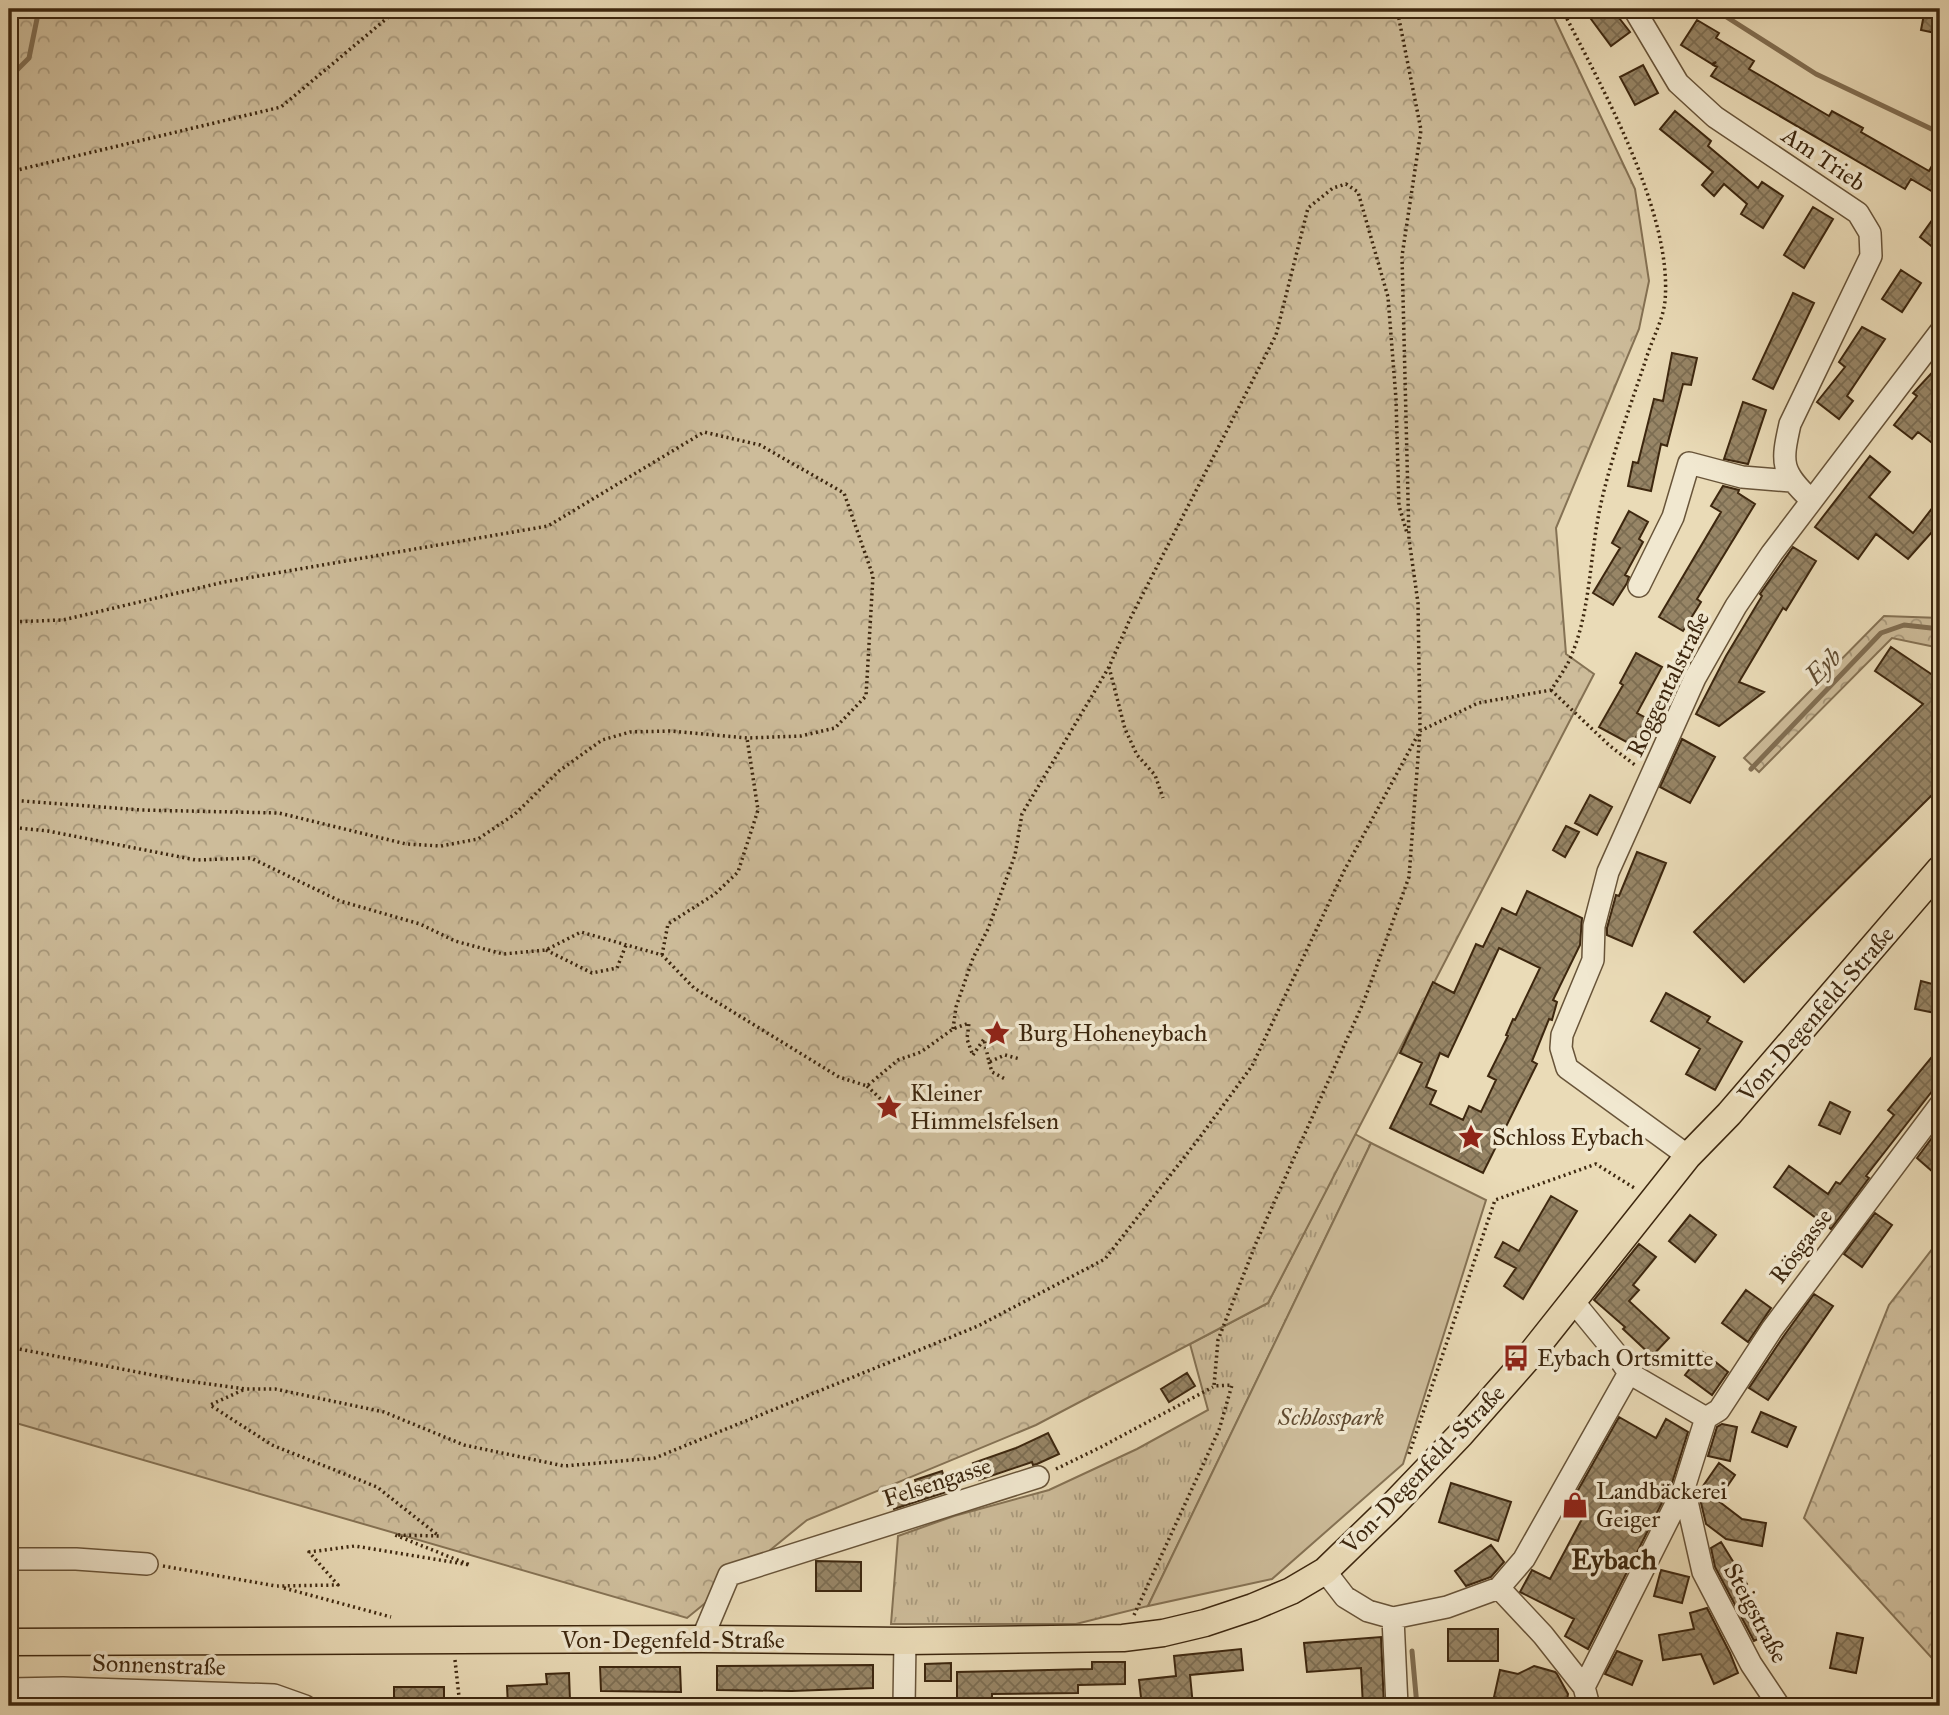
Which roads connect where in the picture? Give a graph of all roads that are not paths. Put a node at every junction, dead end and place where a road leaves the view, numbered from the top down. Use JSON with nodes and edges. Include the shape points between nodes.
{"nodes":[{"id":1,"x":1634,"y":9,"type":"edge"},
{"id":2,"x":1940,"y":332,"type":"edge"},
{"id":3,"x":1791,"y":481,"type":"junction"},
{"id":4,"x":1811,"y":500,"type":"junction"},
{"id":5,"x":1639,"y":586,"type":"dead end"},
{"id":6,"x":1940,"y":869,"type":"edge"},
{"id":7,"x":1940,"y":1105,"type":"edge"},
{"id":8,"x":1688,"y":1156,"type":"junction"},
{"id":9,"x":1573,"y":1301,"type":"junction"},
{"id":10,"x":1629,"y":1373,"type":"junction"},
{"id":11,"x":1706,"y":1418,"type":"junction"},
{"id":12,"x":1038,"y":1477,"type":"road end"},
{"id":13,"x":1684,"y":1488,"type":"junction"},
{"id":14,"x":9,"y":1559,"type":"edge"},
{"id":15,"x":148,"y":1564,"type":"road end"},
{"id":16,"x":1325,"y":1571,"type":"junction"},
{"id":17,"x":1499,"y":1588,"type":"junction"},
{"id":18,"x":1392,"y":1618,"type":"junction"},
{"id":19,"x":702,"y":1639,"type":"junction"},
{"id":20,"x":905,"y":1641,"type":"junction"},
{"id":21,"x":9,"y":1642,"type":"edge"},
{"id":22,"x":9,"y":1689,"type":"edge"},
{"id":23,"x":1586,"y":1696,"type":"edge"},
{"id":24,"x":63,"y":1697,"type":"edge"},
{"id":25,"x":305,"y":1706,"type":"edge"},
{"id":26,"x":904,"y":1706,"type":"edge"},
{"id":27,"x":1397,"y":1706,"type":"edge"},
{"id":28,"x":1779,"y":1706,"type":"edge"}],
"edges":[{"from":1,"to":3,"type":"street","name":"Am Trieb","via":[[1678,83],[1715,117],[1858,213],[1870,233],[1871,256],[1790,424],[1783,454]]},
{"from":2,"to":4,"type":"street","name":"Roggentalstraße"},
{"from":3,"to":4,"type":"street"},
{"from":3,"to":5,"type":"street","via":[[1742,477],[1689,463],[1674,517]]},
{"from":4,"to":8,"type":"street","name":"Roggentalstraße","via":[[1736,606],[1695,678],[1608,872],[1594,926],[1593,960],[1562,1035],[1567,1068]]},
{"from":6,"to":8,"type":"main road","name":"Von-Degenfeld-Straße"},
{"from":7,"to":11,"type":"street","name":"Rösgasse","via":[[1772,1329],[1719,1410]]},
{"from":8,"to":9,"type":"main road","name":"Von-Degenfeld-Straße"},
{"from":9,"to":10,"type":"street"},
{"from":9,"to":16,"type":"main road","name":"Von-Degenfeld-Straße","via":[[1461,1434]]},
{"from":10,"to":11,"type":"street"},
{"from":10,"to":17,"type":"street","via":[[1524,1559]]},
{"from":11,"to":13,"type":"street"},
{"from":12,"to":19,"type":"street","name":"Felsengasse","via":[[729,1575]]},
{"from":13,"to":23,"type":"street"},
{"from":13,"to":28,"type":"street","name":"Steigstraße","via":[[1703,1572],[1751,1664]]},
{"from":14,"to":15,"type":"street"},
{"from":16,"to":18,"type":"street","name":"Von-Degenfeld-Straße","via":[[1345,1597]]},
{"from":16,"to":20,"type":"main road","name":"Von-Degenfeld-Straße","via":[[1253,1607],[1163,1633],[1123,1638]]},
{"from":17,"to":18,"type":"street","via":[[1447,1607]]},
{"from":17,"to":23,"type":"street","via":[[1543,1635]]},
{"from":18,"to":27,"type":"street"},
{"from":19,"to":20,"type":"main road","name":"Von-Degenfeld-Straße"},
{"from":19,"to":21,"type":"main road","name":"Von-Degenfeld-Straße"},
{"from":20,"to":26,"type":"street"},
{"from":22,"to":24,"type":"street","name":"Sonnenstraße"},
{"from":24,"to":25,"type":"street","name":"Sonnenstraße","via":[[274,1695]]}]}
